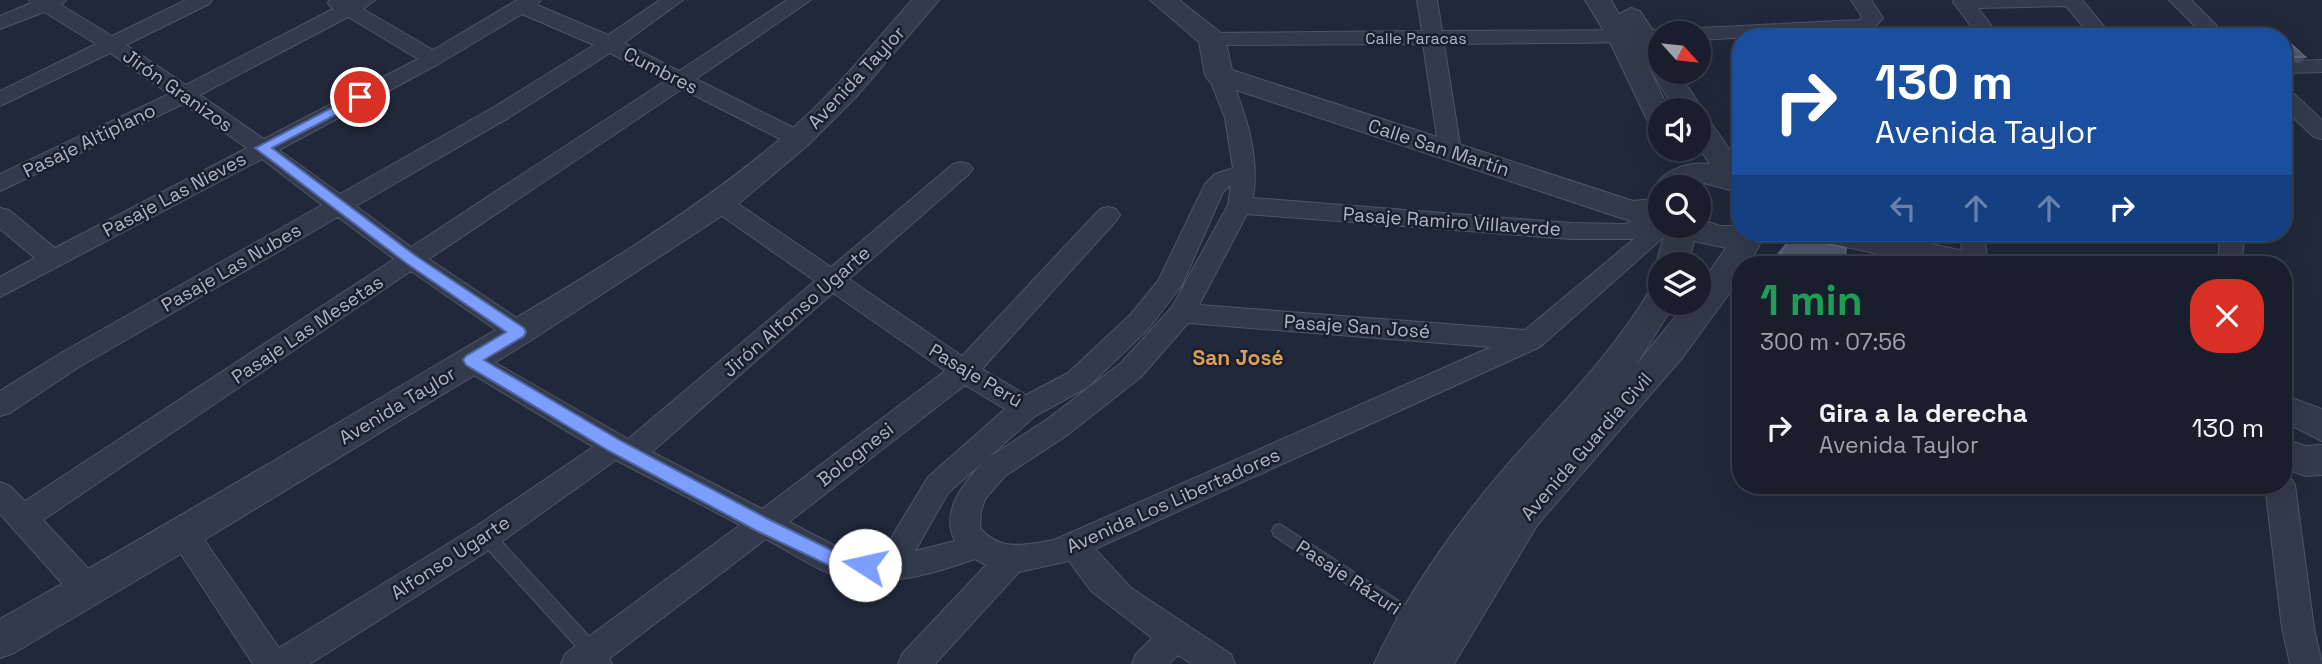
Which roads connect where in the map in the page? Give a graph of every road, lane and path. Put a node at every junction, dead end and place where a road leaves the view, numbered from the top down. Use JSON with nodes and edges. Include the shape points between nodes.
{"nodes":[{"id":1,"x":202,"y":0,"type":"edge"},
{"id":2,"x":673,"y":0,"type":"edge"},
{"id":3,"x":801,"y":0,"type":"edge"},
{"id":4,"x":926,"y":0,"type":"edge"},
{"id":5,"x":1163,"y":0,"type":"edge"},
{"id":6,"x":1427,"y":0,"type":"edge"},
{"id":7,"x":1598,"y":0,"type":"edge"},
{"id":8,"x":1620,"y":0,"type":"edge"},
{"id":9,"x":1862,"y":0,"type":"edge"},
{"id":10,"x":2070,"y":0,"type":"edge"},
{"id":11,"x":2179,"y":0,"type":"edge"},
{"id":12,"x":47,"y":2,"type":"edge"},
{"id":13,"x":349,"y":3,"type":"edge"},
{"id":14,"x":526,"y":3,"type":"edge"},
{"id":15,"x":0,"y":23,"type":"edge"},
{"id":16,"x":1824,"y":28,"type":"edge"},
{"id":17,"x":1983,"y":28,"type":"edge"},
{"id":18,"x":2095,"y":28,"type":"edge"},
{"id":19,"x":2209,"y":28,"type":"edge"},
{"id":20,"x":1732,"y":32,"type":"edge"},
{"id":21,"x":1712,"y":33,"type":"edge"},
{"id":22,"x":1641,"y":36,"type":"edge"},
{"id":23,"x":1435,"y":38,"type":"junction"},
{"id":24,"x":1212,"y":39,"type":"junction"},
{"id":25,"x":111,"y":44,"type":"junction"},
{"id":26,"x":609,"y":44,"type":"junction"},
{"id":27,"x":433,"y":59,"type":"junction"},
{"id":28,"x":2322,"y":66,"type":"edge"},
{"id":29,"x":2292,"y":67,"type":"edge"},
{"id":30,"x":1219,"y":75,"type":"junction"},
{"id":31,"x":681,"y":80,"type":"junction"},
{"id":32,"x":184,"y":95,"type":"junction"},
{"id":33,"x":1655,"y":98,"type":"edge"},
{"id":34,"x":0,"y":99,"type":"edge"},
{"id":35,"x":2292,"y":104,"type":"edge"},
{"id":36,"x":502,"y":111,"type":"joint"},
{"id":37,"x":2322,"y":132,"type":"edge"},
{"id":38,"x":798,"y":139,"type":"junction"},
{"id":39,"x":1711,"y":143,"type":"edge"},
{"id":40,"x":262,"y":148,"type":"junction"},
{"id":41,"x":1450,"y":151,"type":"junction"},
{"id":42,"x":961,"y":169,"type":"dead end"},
{"id":43,"x":1732,"y":173,"type":"edge"},
{"id":44,"x":1245,"y":174,"type":"junction"},
{"id":45,"x":1698,"y":175,"type":"edge"},
{"id":46,"x":1732,"y":180,"type":"edge"},
{"id":47,"x":0,"y":183,"type":"edge"},
{"id":48,"x":720,"y":203,"type":"junction"},
{"id":49,"x":338,"y":205,"type":"junction"},
{"id":50,"x":1240,"y":205,"type":"junction"},
{"id":51,"x":1648,"y":209,"type":"edge"},
{"id":52,"x":1108,"y":215,"type":"dead end"},
{"id":53,"x":0,"y":216,"type":"edge"},
{"id":54,"x":1648,"y":223,"type":"edge"},
{"id":55,"x":1711,"y":235,"type":"edge"},
{"id":56,"x":1732,"y":236,"type":"edge"},
{"id":57,"x":1650,"y":238,"type":"edge"},
{"id":58,"x":1896,"y":242,"type":"edge"},
{"id":59,"x":1946,"y":256,"type":"edge"},
{"id":60,"x":51,"y":258,"type":"junction"},
{"id":61,"x":411,"y":259,"type":"junction"},
{"id":62,"x":1732,"y":267,"type":"edge"},
{"id":63,"x":831,"y":281,"type":"junction"},
{"id":64,"x":0,"y":288,"type":"edge"},
{"id":65,"x":1182,"y":313,"type":"junction"},
{"id":66,"x":1652,"y":315,"type":"edge"},
{"id":67,"x":518,"y":332,"type":"junction"},
{"id":68,"x":1531,"y":340,"type":"junction"},
{"id":69,"x":471,"y":360,"type":"junction"},
{"id":70,"x":964,"y":370,"type":"junction"},
{"id":71,"x":0,"y":405,"type":"edge"},
{"id":72,"x":1025,"y":408,"type":"junction"},
{"id":73,"x":2292,"y":411,"type":"edge"},
{"id":74,"x":2322,"y":427,"type":"edge"},
{"id":75,"x":623,"y":449,"type":"junction"},
{"id":76,"x":2292,"y":456,"type":"edge"},
{"id":77,"x":2322,"y":460,"type":"edge"},
{"id":78,"x":0,"y":494,"type":"edge"},
{"id":79,"x":2282,"y":494,"type":"edge"},
{"id":80,"x":23,"y":518,"type":"junction"},
{"id":81,"x":763,"y":525,"type":"junction"},
{"id":82,"x":1280,"y":531,"type":"dead end"},
{"id":83,"x":183,"y":534,"type":"junction"},
{"id":84,"x":486,"y":536,"type":"junction"},
{"id":85,"x":1075,"y":544,"type":"junction"},
{"id":86,"x":977,"y":546,"type":"junction"},
{"id":87,"x":1010,"y":560,"type":"junction"},
{"id":88,"x":890,"y":567,"type":"junction"},
{"id":89,"x":87,"y":589,"type":"junction"},
{"id":90,"x":1418,"y":622,"type":"junction"},
{"id":91,"x":2310,"y":633,"type":"edge"},
{"id":92,"x":1176,"y":635,"type":"junction"},
{"id":93,"x":0,"y":640,"type":"edge"},
{"id":94,"x":591,"y":660,"type":"edge"},
{"id":95,"x":271,"y":664,"type":"edge"},
{"id":96,"x":282,"y":664,"type":"edge"},
{"id":97,"x":914,"y":664,"type":"edge"},
{"id":98,"x":1148,"y":664,"type":"edge"},
{"id":99,"x":1219,"y":664,"type":"edge"},
{"id":100,"x":1395,"y":664,"type":"edge"},
{"id":101,"x":1432,"y":664,"type":"edge"},
{"id":102,"x":2306,"y":664,"type":"edge"}],
"edges":[{"from":1,"to":25,"type":"street"},
{"from":2,"to":26,"type":"street"},
{"from":3,"to":31,"type":"street","name":"Pasaje Las Mesetas"},
{"from":4,"to":38,"type":"street","name":"Avenida Taylor"},
{"from":5,"to":24,"type":"street"},
{"from":6,"to":23,"type":"street"},
{"from":7,"to":22,"type":"street"},
{"from":8,"to":22,"type":"street"},
{"from":9,"to":16,"type":"street","via":[[1873,18],[1866,26]]},
{"from":10,"to":17,"type":"street","via":[[1963,2]]},
{"from":10,"to":18,"type":"street"},
{"from":11,"to":19,"type":"street"},
{"from":12,"to":15,"type":"street"},
{"from":12,"to":25,"type":"street","name":"Jirón Granizos"},
{"from":13,"to":27,"type":"street"},
{"from":13,"to":32,"type":"street","name":"Pasaje Altiplano"},
{"from":14,"to":26,"type":"street","name":"Cumbres"},
{"from":14,"to":27,"type":"street","name":"Pasaje Las Nieves"},
{"from":20,"to":21,"type":"street"},
{"from":22,"to":23,"type":"street","name":"Calle Paracas"},
{"from":22,"to":33,"type":"street"},
{"from":23,"to":24,"type":"street","name":"Calle Paracas"},
{"from":23,"to":41,"type":"street"},
{"from":24,"to":30,"type":"street"},
{"from":25,"to":32,"type":"street","name":"Jirón Granizos"},
{"from":25,"to":34,"type":"street"},
{"from":26,"to":31,"type":"street","name":"Cumbres"},
{"from":26,"to":36,"type":"street"},
{"from":27,"to":40,"type":"street","name":"Pasaje Las Nieves"},
{"from":28,"to":29,"type":"street"},
{"from":30,"to":41,"type":"street","name":"Calle San Martín"},
{"from":30,"to":44,"type":"street","via":[[1236,118]]},
{"from":31,"to":38,"type":"street","name":"Cumbres"},
{"from":31,"to":61,"type":"street","name":"Pasaje Las Mesetas"},
{"from":32,"to":40,"type":"street","name":"Jirón Granizos"},
{"from":32,"to":47,"type":"street","name":"Pasaje Altiplano"},
{"from":35,"to":37,"type":"street"},
{"from":36,"to":49,"type":"street","name":"Pasaje Las Nubes"},
{"from":38,"to":48,"type":"street","name":"Avenida Taylor"},
{"from":39,"to":43,"type":"street"},
{"from":40,"to":49,"type":"street","name":"Jirón Granizos"},
{"from":40,"to":60,"type":"street","name":"Pasaje Las Nieves"},
{"from":41,"to":51,"type":"street","name":"Calle San Martín","via":[[1632,211]]},
{"from":42,"to":63,"type":"street","name":"Jirón Alfonso Ugarte"},
{"from":44,"to":50,"type":"street"},
{"from":44,"to":72,"type":"street","name":"Pasaje Perú","via":[[1222,178],[1213,189],[1169,285],[1140,321],[1078,380]]},
{"from":45,"to":46,"type":"street"},
{"from":48,"to":63,"type":"street","name":"Pasaje Perú"},
{"from":48,"to":67,"type":"street","name":"Avenida Taylor"},
{"from":49,"to":61,"type":"street","name":"Jirón Granizos"},
{"from":49,"to":71,"type":"street","name":"Pasaje Las Nubes"},
{"from":50,"to":54,"type":"street","name":"Pasaje Ramiro Villaverde","via":[[1583,231],[1628,232]]},
{"from":50,"to":65,"type":"street"},
{"from":52,"to":70,"type":"street","name":"Bolognesi"},
{"from":53,"to":60,"type":"street"},
{"from":55,"to":56,"type":"street"},
{"from":57,"to":68,"type":"street","name":"Avenida Los Libertadores"},
{"from":58,"to":59,"type":"street"},
{"from":60,"to":64,"type":"street","name":"Pasaje Las Nieves"},
{"from":61,"to":67,"type":"street","name":"Jirón Granizos"},
{"from":61,"to":80,"type":"street","name":"Pasaje Las Mesetas"},
{"from":62,"to":101,"type":"street","name":"Avenida Guardia Civil","via":[[1671,348],[1525,513]]},
{"from":63,"to":70,"type":"street","name":"Pasaje Perú"},
{"from":63,"to":75,"type":"street","name":"Jirón Alfonso Ugarte"},
{"from":65,"to":68,"type":"street","name":"Pasaje San José"},
{"from":65,"to":86,"type":"street","via":[[1131,370],[995,468],[973,493],[965,531]]},
{"from":66,"to":90,"type":"street","name":"Avenida Guardia Civil","via":[[1642,334],[1501,499]]},
{"from":67,"to":69,"type":"street","name":"Avenida Taylor"},
{"from":68,"to":85,"type":"street","name":"Avenida Los Libertadores"},
{"from":69,"to":75,"type":"street"},
{"from":69,"to":83,"type":"street","name":"Avenida Taylor"},
{"from":70,"to":72,"type":"street","name":"Pasaje Perú"},
{"from":70,"to":81,"type":"street","name":"Bolognesi"},
{"from":72,"to":88,"type":"street","via":[[938,485]]},
{"from":73,"to":74,"type":"street"},
{"from":75,"to":81,"type":"street"},
{"from":75,"to":84,"type":"street","name":"Alfonso Ugarte"},
{"from":76,"to":77,"type":"street"},
{"from":78,"to":80,"type":"street"},
{"from":79,"to":91,"type":"street"},
{"from":80,"to":89,"type":"street"},
{"from":81,"to":88,"type":"street","via":[[841,564]]},
{"from":81,"to":94,"type":"street","name":"Bolognesi"},
{"from":82,"to":90,"type":"lane","name":"Pasaje Rázuri"},
{"from":83,"to":89,"type":"street","name":"Avenida Taylor"},
{"from":83,"to":95,"type":"street"},
{"from":84,"to":94,"type":"lane"},
{"from":84,"to":96,"type":"street","name":"Alfonso Ugarte"},
{"from":85,"to":87,"type":"street","name":"Avenida Los Libertadores","via":[[1058,552]]},
{"from":85,"to":92,"type":"street","via":[[1086,566],[1113,593]]},
{"from":86,"to":87,"type":"street"},
{"from":86,"to":88,"type":"street","via":[[927,563]]},
{"from":87,"to":97,"type":"street"},
{"from":89,"to":93,"type":"street","name":"Avenida Taylor"},
{"from":90,"to":100,"type":"street","name":"Avenida Guardia Civil"},
{"from":91,"to":102,"type":"street"},
{"from":92,"to":98,"type":"street"},
{"from":92,"to":99,"type":"street"}]}
